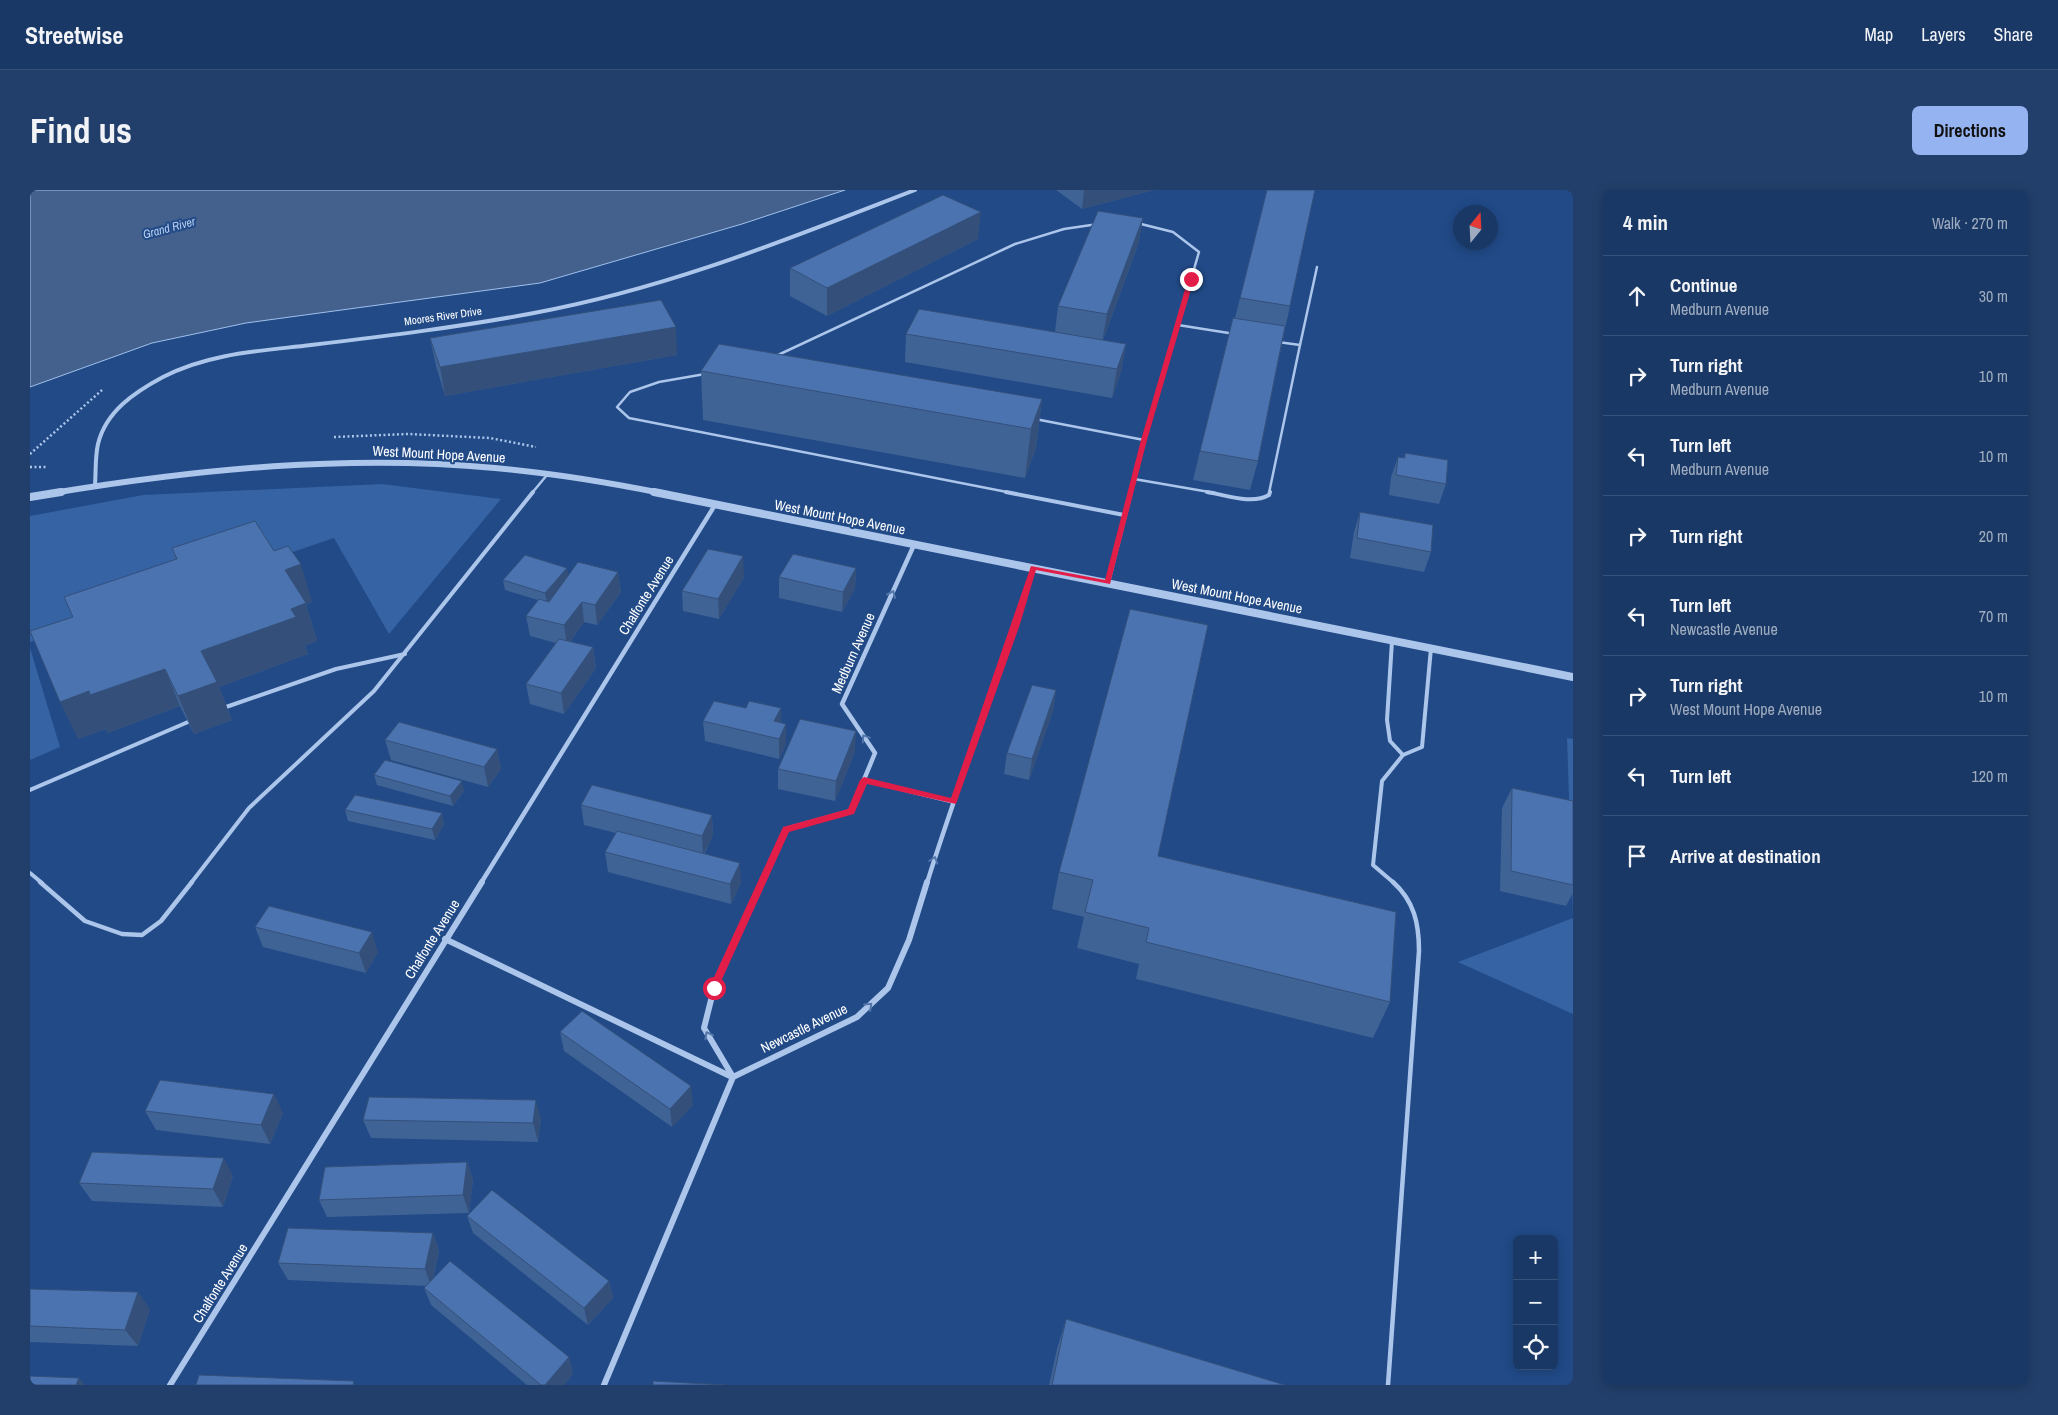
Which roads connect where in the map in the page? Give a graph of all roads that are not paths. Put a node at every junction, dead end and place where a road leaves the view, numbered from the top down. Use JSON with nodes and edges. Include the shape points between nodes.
{"nodes":[{"id":1,"x":915,"y":190,"type":"edge"},
{"id":2,"x":1132,"y":222,"type":"edge"},
{"id":3,"x":1103,"y":223,"type":"edge"},
{"id":4,"x":1317,"y":267,"type":"dead end"},
{"id":5,"x":1178,"y":325,"type":"junction"},
{"id":6,"x":1244,"y":336,"type":"edge"},
{"id":7,"x":1272,"y":341,"type":"edge"},
{"id":8,"x":1300,"y":345,"type":"junction"},
{"id":9,"x":775,"y":357,"type":"edge"},
{"id":10,"x":714,"y":372,"type":"edge"},
{"id":11,"x":1029,"y":418,"type":"edge"},
{"id":12,"x":1144,"y":440,"type":"junction"},
{"id":13,"x":547,"y":475,"type":"junction"},
{"id":14,"x":1134,"y":479,"type":"junction"},
{"id":15,"x":95,"y":486,"type":"junction"},
{"id":16,"x":30,"y":497,"type":"edge"},
{"id":17,"x":715,"y":505,"type":"junction"},
{"id":18,"x":1124,"y":515,"type":"junction"},
{"id":19,"x":914,"y":545,"type":"junction"},
{"id":20,"x":1033,"y":568,"type":"junction"},
{"id":21,"x":1108,"y":583,"type":"junction"},
{"id":22,"x":1392,"y":641,"type":"junction"},
{"id":23,"x":1431,"y":648,"type":"junction"},
{"id":24,"x":405,"y":654,"type":"junction"},
{"id":25,"x":1573,"y":677,"type":"edge"},
{"id":26,"x":226,"y":707,"type":"dead end"},
{"id":27,"x":188,"y":722,"type":"edge"},
{"id":28,"x":1404,"y":755,"type":"junction"},
{"id":29,"x":864,"y":780,"type":"junction"},
{"id":30,"x":30,"y":790,"type":"edge"},
{"id":31,"x":954,"y":802,"type":"junction"},
{"id":32,"x":30,"y":873,"type":"edge"},
{"id":33,"x":445,"y":939,"type":"junction"},
{"id":34,"x":733,"y":1077,"type":"junction"},
{"id":35,"x":170,"y":1385,"type":"edge"},
{"id":36,"x":604,"y":1385,"type":"edge"},
{"id":37,"x":1388,"y":1385,"type":"edge"}],
"edges":[{"from":1,"to":15,"type":"street","name":"Moores River Drive","via":[[757,252],[601,298],[536,313],[263,351],[185,368],[128,399],[108,418],[98,443]]},
{"from":2,"to":5,"type":"lane","via":[[1173,232],[1199,252]]},
{"from":3,"to":9,"type":"lane","via":[[1083,224],[1019,242]]},
{"from":4,"to":8,"type":"lane"},
{"from":5,"to":6,"type":"lane"},
{"from":5,"to":12,"type":"lane"},
{"from":7,"to":8,"type":"lane"},
{"from":8,"to":14,"type":"lane","via":[[1269,495],[1262,499],[1248,499]]},
{"from":10,"to":18,"type":"lane","via":[[652,384],[630,392],[617,407],[629,418]]},
{"from":11,"to":12,"type":"lane"},
{"from":12,"to":14,"type":"lane"},
{"from":13,"to":15,"type":"street","name":"West Mount Hope Avenue","via":[[475,466],[373,462],[256,468]]},
{"from":13,"to":17,"type":"street","name":"West Mount Hope Avenue"},
{"from":13,"to":24,"type":"lane"},
{"from":14,"to":18,"type":"lane"},
{"from":15,"to":16,"type":"street"},
{"from":17,"to":19,"type":"street","name":"West Mount Hope Avenue"},
{"from":17,"to":33,"type":"street","name":"Chalfonte Avenue"},
{"from":18,"to":21,"type":"lane"},
{"from":19,"to":20,"type":"street","name":"West Mount Hope Avenue"},
{"from":29,"to":19,"type":"street","name":"Medburn Avenue","one_way":true,"via":[[876,754],[842,704]]},
{"from":20,"to":21,"type":"street","name":"West Mount Hope Avenue"},
{"from":20,"to":31,"type":"street","name":"Newcastle Avenue"},
{"from":21,"to":22,"type":"street","name":"West Mount Hope Avenue"},
{"from":22,"to":23,"type":"street","name":"West Mount Hope Avenue"},
{"from":22,"to":28,"type":"lane","via":[[1390,740]]},
{"from":23,"to":25,"type":"street","name":"West Mount Hope Avenue"},
{"from":23,"to":28,"type":"lane","via":[[1422,747]]},
{"from":24,"to":26,"type":"lane","via":[[352,664]]},
{"from":24,"to":32,"type":"lane","via":[[374,691],[249,808],[161,921],[142,935],[122,934],[85,920]]},
{"from":27,"to":30,"type":"lane"},
{"from":28,"to":37,"type":"lane","via":[[1382,781],[1372,865],[1408,898],[1418,936]]},
{"from":29,"to":31,"type":"lane"},
{"from":34,"to":29,"type":"street","name":"Medburn Avenue","one_way":true,"via":[[704,1028],[714,988],[786,829],[851,811]]},
{"from":34,"to":31,"type":"street","name":"Newcastle Avenue","one_way":true,"via":[[857,1017],[888,988],[908,940]]},
{"from":33,"to":34,"type":"street"},
{"from":33,"to":35,"type":"street","name":"Chalfonte Avenue"},
{"from":34,"to":36,"type":"street"}]}
